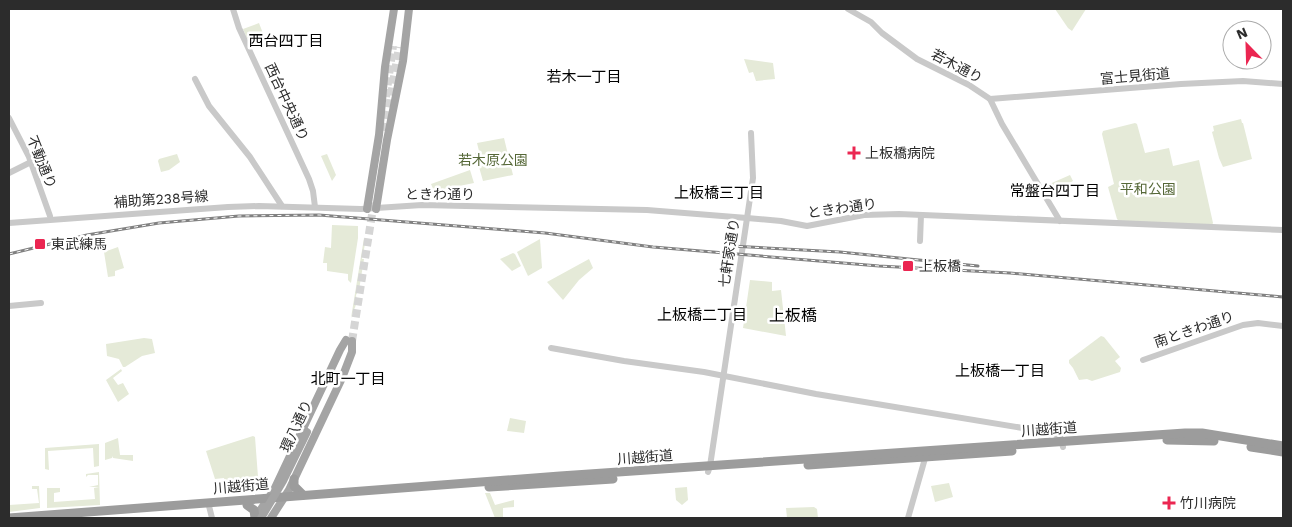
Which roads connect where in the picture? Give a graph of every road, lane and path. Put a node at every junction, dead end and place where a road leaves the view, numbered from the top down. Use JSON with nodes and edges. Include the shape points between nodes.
{"nodes":[{"id":1,"x":233,"y":9,"type":"edge"},
{"id":2,"x":394,"y":9,"type":"edge"},
{"id":3,"x":399,"y":9,"type":"edge"},
{"id":4,"x":404,"y":9,"type":"edge"},
{"id":5,"x":409,"y":9,"type":"edge"},
{"id":6,"x":848,"y":9,"type":"edge"},
{"id":7,"x":195,"y":79,"type":"dead end"},
{"id":8,"x":1283,"y":84,"type":"edge"},
{"id":9,"x":990,"y":99,"type":"junction"},
{"id":10,"x":9,"y":118,"type":"edge"},
{"id":11,"x":380,"y":124,"type":"junction"},
{"id":12,"x":389,"y":127,"type":"junction"},
{"id":13,"x":751,"y":133,"type":"dead end"},
{"id":14,"x":31,"y":162,"type":"junction"},
{"id":15,"x":9,"y":173,"type":"edge"},
{"id":16,"x":282,"y":206,"type":"junction"},
{"id":17,"x":315,"y":207,"type":"junction"},
{"id":18,"x":367,"y":209,"type":"junction"},
{"id":19,"x":376,"y":209,"type":"junction"},
{"id":20,"x":921,"y":215,"type":"junction"},
{"id":21,"x":50,"y":216,"type":"dead end"},
{"id":22,"x":748,"y":218,"type":"junction"},
{"id":23,"x":1060,"y":221,"type":"junction"},
{"id":24,"x":9,"y":223,"type":"edge"},
{"id":25,"x":1283,"y":230,"type":"edge"},
{"id":26,"x":920,"y":242,"type":"dead end"},
{"id":27,"x":41,"y":303,"type":"dead end"},
{"id":28,"x":9,"y":306,"type":"edge"},
{"id":29,"x":1283,"y":326,"type":"edge"},
{"id":30,"x":349,"y":341,"type":"junction"},
{"id":31,"x":551,"y":348,"type":"dead end"},
{"id":32,"x":1144,"y":360,"type":"dead end"},
{"id":33,"x":724,"y":375,"type":"junction"},
{"id":34,"x":309,"y":433,"type":"junction"},
{"id":35,"x":1062,"y":445,"type":"junction"},
{"id":36,"x":1283,"y":446,"type":"edge"},
{"id":37,"x":1283,"y":452,"type":"edge"},
{"id":38,"x":926,"y":454,"type":"junction"},
{"id":39,"x":286,"y":465,"type":"junction"},
{"id":40,"x":709,"y":469,"type":"junction"},
{"id":41,"x":296,"y":475,"type":"junction"},
{"id":42,"x":302,"y":494,"type":"junction"},
{"id":43,"x":284,"y":499,"type":"junction"},
{"id":44,"x":268,"y":500,"type":"junction"},
{"id":45,"x":209,"y":505,"type":"junction"},
{"id":46,"x":247,"y":505,"type":"junction"},
{"id":47,"x":9,"y":518,"type":"edge"},
{"id":48,"x":68,"y":518,"type":"edge"},
{"id":49,"x":212,"y":518,"type":"edge"},
{"id":50,"x":255,"y":518,"type":"edge"},
{"id":51,"x":261,"y":518,"type":"edge"},
{"id":52,"x":267,"y":518,"type":"edge"},
{"id":53,"x":271,"y":518,"type":"edge"},
{"id":54,"x":908,"y":518,"type":"edge"}],
"edges":[{"from":1,"to":17,"type":"street","name":"西台中央通り","via":[[310,182]]},
{"from":2,"to":11,"type":"main road"},
{"from":3,"to":4,"type":"main road","via":[[396,47]]},
{"from":5,"to":12,"type":"main road","via":[[403,61]]},
{"from":6,"to":9,"type":"street","name":"若木通り","via":[[871,22],[917,59]]},
{"from":7,"to":16,"type":"street","via":[[209,106],[250,157]]},
{"from":8,"to":9,"type":"street","name":"富士見街道","via":[[1243,81],[1181,84]]},
{"from":9,"to":23,"type":"street","name":"若木通り"},
{"from":10,"to":14,"type":"street","name":"不動通り"},
{"from":11,"to":12,"type":"main road","via":[[387,121]]},
{"from":11,"to":18,"type":"main road"},
{"from":12,"to":19,"type":"main road"},
{"from":13,"to":22,"type":"street","name":"七軒家通り","via":[[754,173]]},
{"from":14,"to":15,"type":"street"},
{"from":14,"to":21,"type":"street","name":"不動通り"},
{"from":16,"to":17,"type":"street","name":"補助第238号線"},
{"from":16,"to":24,"type":"street","name":"補助第238号線"},
{"from":17,"to":18,"type":"street","name":"ときわ通り"},
{"from":18,"to":19,"type":"street","name":"ときわ通り"},
{"from":19,"to":22,"type":"street","name":"ときわ通り","via":[[422,205],[647,210]]},
{"from":20,"to":22,"type":"street","name":"ときわ通り","via":[[864,215],[807,226]]},
{"from":20,"to":23,"type":"street","name":"ときわ通り"},
{"from":20,"to":26,"type":"street"},
{"from":22,"to":33,"type":"street","name":"七軒家通り"},
{"from":23,"to":25,"type":"street","name":"ときわ通り"},
{"from":27,"to":28,"type":"street"},
{"from":29,"to":32,"type":"street","name":"南ときわ通り","via":[[1243,325]]},
{"from":30,"to":34,"type":"main road","name":"環八通り"},
{"from":30,"to":39,"type":"main road","via":[[340,350]]},
{"from":30,"to":41,"type":"main road","via":[[352,352],[342,378]]},
{"from":31,"to":33,"type":"street"},
{"from":33,"to":35,"type":"street","via":[[1058,435]]},
{"from":33,"to":40,"type":"street","name":"七軒家通り"},
{"from":34,"to":51,"type":"main road","name":"環八通り","bridge":true},
{"from":34,"to":52,"type":"main road","name":"環八通り","via":[[285,488]]},
{"from":35,"to":36,"type":"highway","name":"川越街道","via":[[1202,433]]},
{"from":35,"to":37,"type":"highway","name":"川越街道","via":[[1204,440]]},
{"from":35,"to":38,"type":"highway","name":"川越街道"},
{"from":38,"to":40,"type":"highway","name":"川越街道","via":[[909,451]]},
{"from":38,"to":54,"type":"street"},
{"from":39,"to":41,"type":"main road"},
{"from":39,"to":44,"type":"main road"},
{"from":40,"to":42,"type":"highway","name":"川越街道"},
{"from":40,"to":43,"type":"highway","name":"川越街道"},
{"from":41,"to":42,"type":"highway","via":[[294,486]]},
{"from":41,"to":43,"type":"main road"},
{"from":42,"to":43,"type":"highway","name":"川越街道"},
{"from":43,"to":44,"type":"highway","name":"川越街道"},
{"from":43,"to":53,"type":"main road"},
{"from":44,"to":45,"type":"highway","name":"川越街道"},
{"from":44,"to":46,"type":"highway","name":"川越街道"},
{"from":44,"to":50,"type":"main road"},
{"from":45,"to":46,"type":"highway","name":"川越街道"},
{"from":45,"to":47,"type":"highway","name":"川越街道"},
{"from":45,"to":48,"type":"highway","name":"川越街道"},
{"from":45,"to":49,"type":"street"},
{"from":46,"to":50,"type":"highway","via":[[254,510]]}]}
